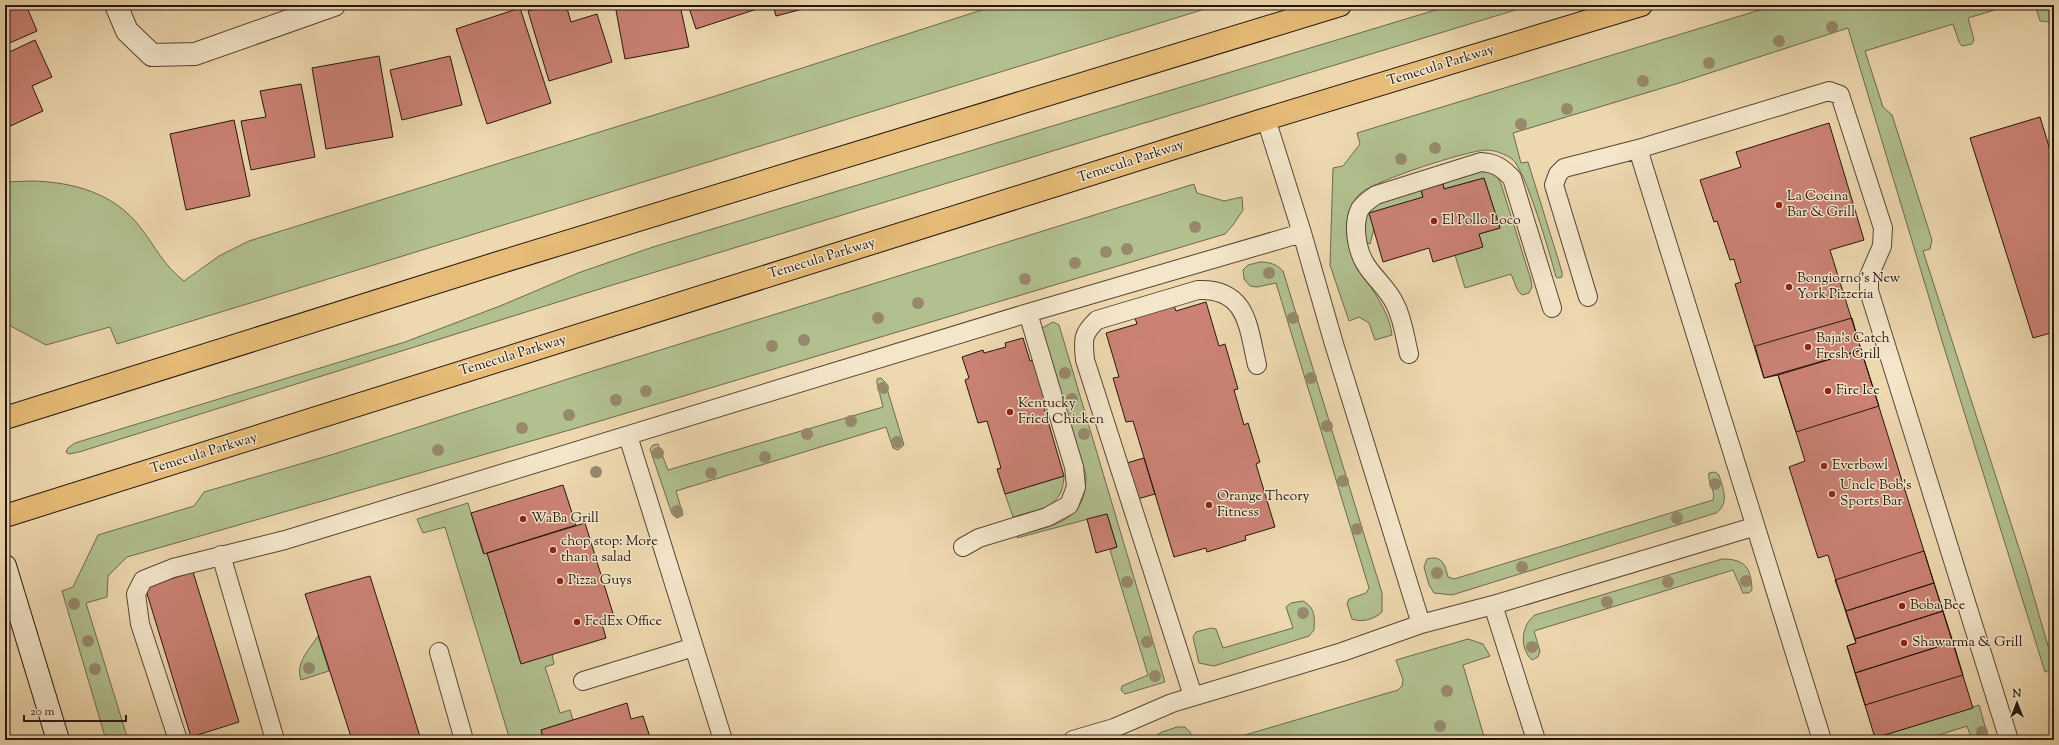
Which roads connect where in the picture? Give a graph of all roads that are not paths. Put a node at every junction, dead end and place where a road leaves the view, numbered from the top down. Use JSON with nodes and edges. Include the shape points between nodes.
{"nodes":[{"id":1,"x":116,"y":5,"type":"edge"},
{"id":2,"x":334,"y":5,"type":"edge"},
{"id":3,"x":1340,"y":5,"type":"edge"},
{"id":4,"x":1641,"y":5,"type":"edge"},
{"id":5,"x":1266,"y":119,"type":"junction"},
{"id":6,"x":1638,"y":149,"type":"junction"},
{"id":7,"x":1302,"y":233,"type":"junction"},
{"id":8,"x":1588,"y":296,"type":"dead end"},
{"id":9,"x":1552,"y":308,"type":"dead end"},
{"id":10,"x":1028,"y":313,"type":"junction"},
{"id":11,"x":1409,"y":354,"type":"dead end"},
{"id":12,"x":1257,"y":365,"type":"dead end"},
{"id":13,"x":5,"y":418,"type":"edge"},
{"id":14,"x":628,"y":436,"type":"junction"},
{"id":15,"x":5,"y":516,"type":"edge"},
{"id":16,"x":1753,"y":527,"type":"junction"},
{"id":17,"x":963,"y":548,"type":"dead end"},
{"id":18,"x":221,"y":555,"type":"junction"},
{"id":19,"x":5,"y":566,"type":"edge"},
{"id":20,"x":1492,"y":605,"type":"junction"},
{"id":21,"x":1421,"y":624,"type":"junction"},
{"id":22,"x":694,"y":647,"type":"junction"},
{"id":23,"x":439,"y":652,"type":"dead end"},
{"id":24,"x":583,"y":681,"type":"dead end"},
{"id":25,"x":1193,"y":696,"type":"junction"},
{"id":26,"x":1116,"y":734,"type":"edge"},
{"id":27,"x":58,"y":740,"type":"edge"},
{"id":28,"x":178,"y":740,"type":"edge"},
{"id":29,"x":275,"y":740,"type":"edge"},
{"id":30,"x":464,"y":740,"type":"edge"},
{"id":31,"x":723,"y":740,"type":"edge"},
{"id":32,"x":1073,"y":740,"type":"edge"},
{"id":33,"x":1536,"y":740,"type":"edge"},
{"id":34,"x":1822,"y":740,"type":"edge"},
{"id":35,"x":2009,"y":740,"type":"edge"}],
"edges":[{"from":1,"to":2,"type":"street","via":[[127,31],[152,55],[195,54],[302,14]]},
{"from":3,"to":13,"type":"main road","via":[[501,262]]},
{"from":4,"to":5,"type":"main road","name":"Temecula Parkway"},
{"from":5,"to":7,"type":"lane"},
{"from":5,"to":15,"type":"main road","name":"Temecula Parkway"},
{"from":6,"to":8,"type":"lane","via":[[1564,168],[1558,174],[1554,185]]},
{"from":6,"to":16,"type":"lane"},
{"from":6,"to":35,"type":"lane","via":[[1828,91],[1840,95],[1883,228],[1882,246],[1869,276],[1869,291]]},
{"from":7,"to":10,"type":"lane"},
{"from":7,"to":21,"type":"lane"},
{"from":9,"to":11,"type":"lane","via":[[1512,178],[1501,167],[1494,163],[1481,162],[1383,193],[1367,201],[1360,210],[1356,223],[1357,239],[1365,264],[1387,290],[1396,306]]},
{"from":10,"to":14,"type":"lane"},
{"from":10,"to":17,"type":"lane","via":[[1074,467],[1076,487],[1069,505],[1047,517],[979,538]]},
{"from":12,"to":25,"type":"lane","via":[[1247,321],[1240,307],[1226,293],[1212,289],[1198,290],[1097,320],[1087,330],[1083,342],[1085,360]]},
{"from":14,"to":18,"type":"lane","via":[[285,540]]},
{"from":14,"to":22,"type":"lane"},
{"from":16,"to":20,"type":"lane"},
{"from":16,"to":34,"type":"lane"},
{"from":18,"to":28,"type":"lane","via":[[173,568],[143,580],[136,594],[140,624]]},
{"from":18,"to":29,"type":"lane"},
{"from":19,"to":27,"type":"street"},
{"from":20,"to":21,"type":"lane"},
{"from":20,"to":33,"type":"lane"},
{"from":21,"to":25,"type":"lane","via":[[1342,652]]},
{"from":22,"to":24,"type":"lane"},
{"from":22,"to":31,"type":"lane"},
{"from":23,"to":30,"type":"lane"},
{"from":25,"to":26,"type":"lane","via":[[1172,703]]},
{"from":26,"to":32,"type":"lane"}]}
